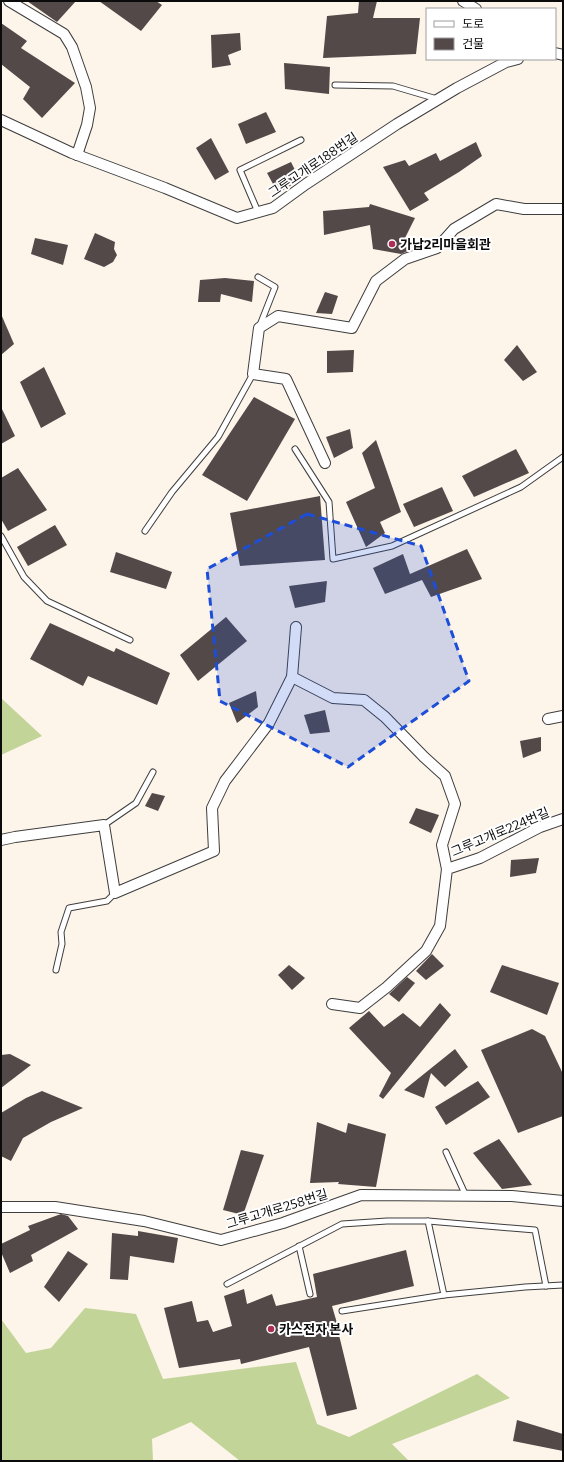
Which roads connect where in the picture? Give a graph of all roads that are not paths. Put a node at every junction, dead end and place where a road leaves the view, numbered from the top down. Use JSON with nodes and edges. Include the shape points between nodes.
{"nodes":[{"id":1,"x":9,"y":1,"type":"edge"},
{"id":2,"x":463,"y":1,"type":"edge"},
{"id":3,"x":474,"y":8,"type":"edge"},
{"id":4,"x":514,"y":60,"type":"edge"},
{"id":5,"x":335,"y":86,"type":"dead end"},
{"id":6,"x":438,"y":99,"type":"junction"},
{"id":7,"x":1,"y":120,"type":"edge"},
{"id":8,"x":301,"y":140,"type":"dead end"},
{"id":9,"x":77,"y":154,"type":"junction"},
{"id":10,"x":563,"y":209,"type":"edge"},
{"id":11,"x":258,"y":212,"type":"junction"},
{"id":12,"x":258,"y":276,"type":"dead end"},
{"id":13,"x":259,"y":328,"type":"junction"},
{"id":14,"x":253,"y":374,"type":"junction"},
{"id":15,"x":295,"y":449,"type":"dead end"},
{"id":16,"x":563,"y":457,"type":"edge"},
{"id":17,"x":325,"y":463,"type":"dead end"},
{"id":18,"x":145,"y":531,"type":"dead end"},
{"id":19,"x":1,"y":536,"type":"edge"},
{"id":20,"x":296,"y":628,"type":"dead end"},
{"id":21,"x":130,"y":640,"type":"dead end"},
{"id":22,"x":292,"y":677,"type":"junction"},
{"id":23,"x":563,"y":716,"type":"edge"},
{"id":24,"x":548,"y":719,"type":"dead end"},
{"id":25,"x":153,"y":772,"type":"dead end"},
{"id":26,"x":563,"y":819,"type":"edge"},
{"id":27,"x":104,"y":825,"type":"junction"},
{"id":28,"x":1,"y":840,"type":"edge"},
{"id":29,"x":447,"y":869,"type":"junction"},
{"id":30,"x":115,"y":893,"type":"junction"},
{"id":31,"x":56,"y":970,"type":"dead end"},
{"id":32,"x":332,"y":1004,"type":"dead end"},
{"id":33,"x":446,"y":1152,"type":"dead end"},
{"id":34,"x":466,"y":1196,"type":"junction"},
{"id":35,"x":563,"y":1201,"type":"edge"},
{"id":36,"x":1,"y":1207,"type":"edge"},
{"id":37,"x":428,"y":1221,"type":"junction"},
{"id":38,"x":299,"y":1246,"type":"junction"},
{"id":39,"x":227,"y":1284,"type":"dead end"},
{"id":40,"x":563,"y":1285,"type":"edge"},
{"id":41,"x":546,"y":1286,"type":"junction"},
{"id":42,"x":310,"y":1294,"type":"dead end"},
{"id":43,"x":444,"y":1295,"type":"junction"},
{"id":44,"x":342,"y":1311,"type":"dead end"}],
"edges":[{"from":1,"to":9,"type":"street","via":[[64,34],[72,47],[86,86],[90,108]]},
{"from":2,"to":3,"type":"street"},
{"from":4,"to":6,"type":"street","name":"그루고개로188번길"},
{"from":5,"to":6,"type":"lane","via":[[393,86]]},
{"from":6,"to":11,"type":"street","name":"그루고개로188번길","via":[[273,208]]},
{"from":7,"to":9,"type":"street","name":"그루고개로188번길"},
{"from":8,"to":11,"type":"lane","via":[[240,170]]},
{"from":9,"to":11,"type":"street","name":"그루고개로188번길","via":[[237,218]]},
{"from":10,"to":13,"type":"street","via":[[524,209],[496,204],[454,229],[437,248],[405,259],[376,282],[352,328],[278,316]]},
{"from":12,"to":13,"type":"lane","via":[[275,287]]},
{"from":13,"to":14,"type":"street"},
{"from":14,"to":17,"type":"street","via":[[286,379]]},
{"from":14,"to":18,"type":"lane","via":[[218,437],[172,492]]},
{"from":15,"to":16,"type":"lane","via":[[329,502],[333,559],[392,546],[521,487]]},
{"from":19,"to":21,"type":"lane","via":[[24,577],[47,601]]},
{"from":20,"to":22,"type":"street"},
{"from":22,"to":29,"type":"street","name":"그루고개로224번길","via":[[332,698],[364,700],[386,717],[445,776],[455,804],[442,845]]},
{"from":22,"to":30,"type":"street","via":[[270,723],[225,781],[212,808],[214,851]]},
{"from":23,"to":24,"type":"street"},
{"from":25,"to":27,"type":"lane","via":[[136,802]]},
{"from":26,"to":29,"type":"street","name":"그루고개로224번길","via":[[480,858]]},
{"from":27,"to":28,"type":"street"},
{"from":27,"to":30,"type":"street"},
{"from":29,"to":32,"type":"street","name":"그루고개로224번길","via":[[440,926],[426,951],[360,1008]]},
{"from":30,"to":31,"type":"lane","via":[[107,901],[70,908],[61,932],[62,944]]},
{"from":33,"to":34,"type":"lane"},
{"from":34,"to":35,"type":"street","name":"그루고개로258번길","via":[[512,1196]]},
{"from":34,"to":36,"type":"street","name":"그루고개로258번길","via":[[361,1195],[283,1223],[221,1240],[144,1221],[55,1207]]},
{"from":37,"to":38,"type":"lane","via":[[342,1224]]},
{"from":37,"to":41,"type":"lane","via":[[535,1230]]},
{"from":37,"to":43,"type":"lane"},
{"from":38,"to":39,"type":"lane"},
{"from":38,"to":42,"type":"lane"},
{"from":40,"to":41,"type":"lane"},
{"from":41,"to":43,"type":"lane"},
{"from":43,"to":44,"type":"lane"}]}
